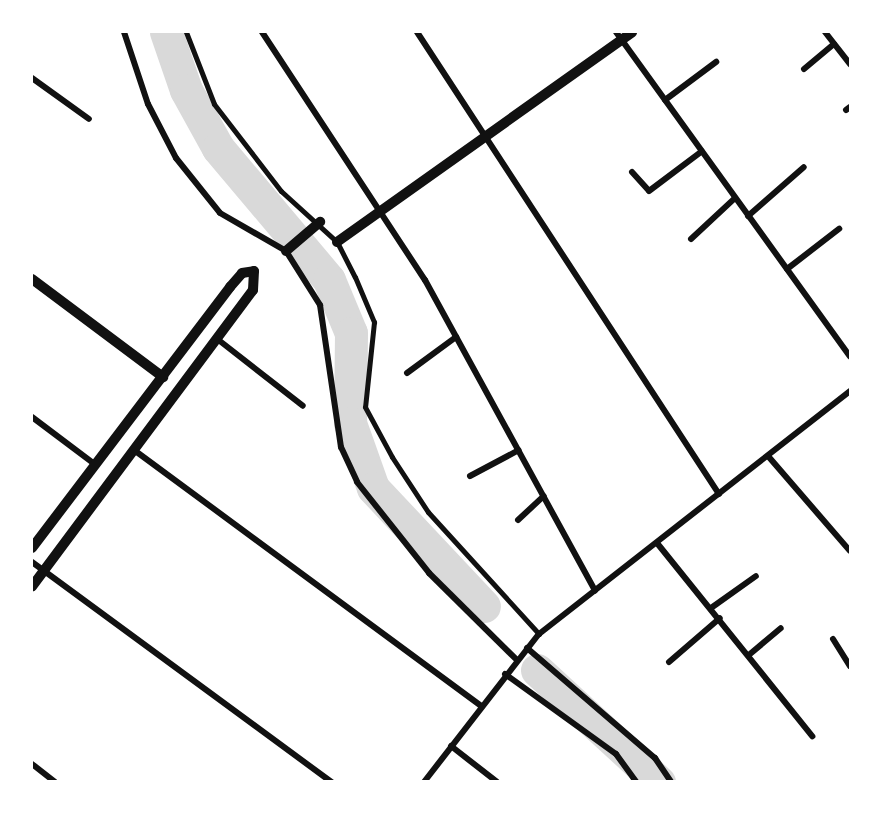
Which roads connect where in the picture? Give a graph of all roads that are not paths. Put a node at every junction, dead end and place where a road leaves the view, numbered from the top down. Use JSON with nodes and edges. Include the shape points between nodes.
{"nodes":[{"id":1,"x":124,"y":32,"type":"edge"},
{"id":2,"x":186,"y":32,"type":"edge"},
{"id":3,"x":262,"y":32,"type":"edge"},
{"id":4,"x":417,"y":32,"type":"edge"},
{"id":5,"x":632,"y":32,"type":"edge"},
{"id":6,"x":825,"y":32,"type":"edge"},
{"id":7,"x":619,"y":36,"type":"edge"},
{"id":8,"x":834,"y":44,"type":"junction"},
{"id":9,"x":716,"y":62,"type":"dead end"},
{"id":10,"x":850,"y":64,"type":"edge"},
{"id":11,"x":804,"y":69,"type":"dead end"},
{"id":12,"x":32,"y":78,"type":"edge"},
{"id":13,"x":665,"y":100,"type":"junction"},
{"id":14,"x":89,"y":119,"type":"dead end"},
{"id":15,"x":484,"y":134,"type":"junction"},
{"id":16,"x":702,"y":151,"type":"junction"},
{"id":17,"x":804,"y":167,"type":"dead end"},
{"id":18,"x":632,"y":172,"type":"dead end"},
{"id":19,"x":735,"y":198,"type":"junction"},
{"id":20,"x":381,"y":211,"type":"junction"},
{"id":21,"x":748,"y":216,"type":"junction"},
{"id":22,"x":320,"y":222,"type":"junction"},
{"id":23,"x":839,"y":229,"type":"dead end"},
{"id":24,"x":691,"y":239,"type":"dead end"},
{"id":25,"x":337,"y":242,"type":"junction"},
{"id":26,"x":286,"y":250,"type":"junction"},
{"id":27,"x":787,"y":269,"type":"junction"},
{"id":28,"x":32,"y":279,"type":"edge"},
{"id":29,"x":456,"y":337,"type":"junction"},
{"id":30,"x":216,"y":338,"type":"junction"},
{"id":31,"x":850,"y":357,"type":"edge"},
{"id":32,"x":407,"y":373,"type":"dead end"},
{"id":33,"x":163,"y":376,"type":"junction"},
{"id":34,"x":850,"y":391,"type":"edge"},
{"id":35,"x":303,"y":406,"type":"dead end"},
{"id":36,"x":32,"y":417,"type":"edge"},
{"id":37,"x":134,"y":450,"type":"junction"},
{"id":38,"x":519,"y":450,"type":"junction"},
{"id":39,"x":768,"y":456,"type":"junction"},
{"id":40,"x":96,"y":465,"type":"junction"},
{"id":41,"x":470,"y":476,"type":"dead end"},
{"id":42,"x":719,"y":494,"type":"junction"},
{"id":43,"x":544,"y":496,"type":"junction"},
{"id":44,"x":518,"y":520,"type":"dead end"},
{"id":45,"x":657,"y":543,"type":"junction"},
{"id":46,"x":32,"y":548,"type":"edge"},
{"id":47,"x":850,"y":551,"type":"edge"},
{"id":48,"x":32,"y":562,"type":"edge"},
{"id":49,"x":44,"y":572,"type":"junction"},
{"id":50,"x":756,"y":576,"type":"dead end"},
{"id":51,"x":32,"y":587,"type":"edge"},
{"id":52,"x":595,"y":590,"type":"junction"},
{"id":53,"x":711,"y":608,"type":"junction"},
{"id":54,"x":720,"y":618,"type":"junction"},
{"id":55,"x":781,"y":628,"type":"dead end"},
{"id":56,"x":539,"y":634,"type":"junction"},
{"id":57,"x":833,"y":639,"type":"dead end"},
{"id":58,"x":527,"y":648,"type":"junction"},
{"id":59,"x":750,"y":654,"type":"junction"},
{"id":60,"x":517,"y":660,"type":"junction"},
{"id":61,"x":669,"y":662,"type":"dead end"},
{"id":62,"x":850,"y":666,"type":"edge"},
{"id":63,"x":505,"y":674,"type":"junction"},
{"id":64,"x":481,"y":706,"type":"junction"},
{"id":65,"x":812,"y":736,"type":"dead end"},
{"id":66,"x":451,"y":746,"type":"junction"},
{"id":67,"x":32,"y":764,"type":"edge"},
{"id":68,"x":55,"y":782,"type":"edge"},
{"id":69,"x":332,"y":782,"type":"edge"},
{"id":70,"x":424,"y":782,"type":"edge"},
{"id":71,"x":497,"y":782,"type":"edge"},
{"id":72,"x":636,"y":782,"type":"edge"},
{"id":73,"x":670,"y":782,"type":"edge"}],
"edges":[{"from":1,"to":26,"type":"street","via":[[148,104],[176,158],[220,213]]},
{"from":2,"to":22,"type":"street","via":[[214,104],[245,149],[281,191]]},
{"from":3,"to":20,"type":"street"},
{"from":4,"to":15,"type":"street"},
{"from":5,"to":7,"type":"street"},
{"from":6,"to":8,"type":"street"},
{"from":7,"to":13,"type":"street"},
{"from":7,"to":15,"type":"street"},
{"from":8,"to":10,"type":"street"},
{"from":8,"to":11,"type":"street"},
{"from":9,"to":13,"type":"street"},
{"from":12,"to":14,"type":"street"},
{"from":13,"to":16,"type":"street"},
{"from":15,"to":20,"type":"street"},
{"from":15,"to":42,"type":"street"},
{"from":16,"to":18,"type":"street","via":[[649,191]]},
{"from":16,"to":19,"type":"street"},
{"from":17,"to":21,"type":"street"},
{"from":19,"to":21,"type":"street"},
{"from":19,"to":24,"type":"street"},
{"from":20,"to":25,"type":"street"},
{"from":20,"to":29,"type":"street"},
{"from":21,"to":27,"type":"street"},
{"from":22,"to":25,"type":"street"},
{"from":22,"to":26,"type":"street"},
{"from":23,"to":27,"type":"street"},
{"from":25,"to":56,"type":"street","via":[[374,322],[365,407],[428,512]]},
{"from":26,"to":60,"type":"street","via":[[320,305],[341,447],[357,482],[429,573]]},
{"from":27,"to":31,"type":"street"},
{"from":28,"to":33,"type":"street"},
{"from":29,"to":32,"type":"street"},
{"from":29,"to":38,"type":"street"},
{"from":30,"to":33,"type":"street","via":[[256,286],[254,271],[242,273]]},
{"from":30,"to":35,"type":"street"},
{"from":30,"to":37,"type":"street"},
{"from":33,"to":40,"type":"street"},
{"from":34,"to":39,"type":"street"},
{"from":36,"to":40,"type":"street"},
{"from":37,"to":49,"type":"street"},
{"from":37,"to":64,"type":"street"},
{"from":38,"to":41,"type":"street"},
{"from":38,"to":43,"type":"street"},
{"from":39,"to":42,"type":"street"},
{"from":39,"to":47,"type":"street"},
{"from":40,"to":46,"type":"street"},
{"from":42,"to":45,"type":"street"},
{"from":43,"to":44,"type":"street"},
{"from":43,"to":52,"type":"street"},
{"from":45,"to":52,"type":"street"},
{"from":45,"to":53,"type":"street"},
{"from":48,"to":49,"type":"street"},
{"from":49,"to":51,"type":"street"},
{"from":49,"to":69,"type":"street"},
{"from":50,"to":53,"type":"street"},
{"from":52,"to":56,"type":"street"},
{"from":53,"to":54,"type":"street"},
{"from":54,"to":59,"type":"street"},
{"from":54,"to":61,"type":"street"},
{"from":55,"to":59,"type":"street"},
{"from":56,"to":58,"type":"street"},
{"from":57,"to":62,"type":"street"},
{"from":58,"to":60,"type":"street"},
{"from":58,"to":73,"type":"street","via":[[655,758]]},
{"from":59,"to":65,"type":"street"},
{"from":60,"to":63,"type":"street"},
{"from":63,"to":64,"type":"street"},
{"from":63,"to":72,"type":"street","via":[[616,754]]},
{"from":64,"to":66,"type":"street"},
{"from":66,"to":70,"type":"street"},
{"from":66,"to":71,"type":"street"},
{"from":67,"to":68,"type":"street"}]}
